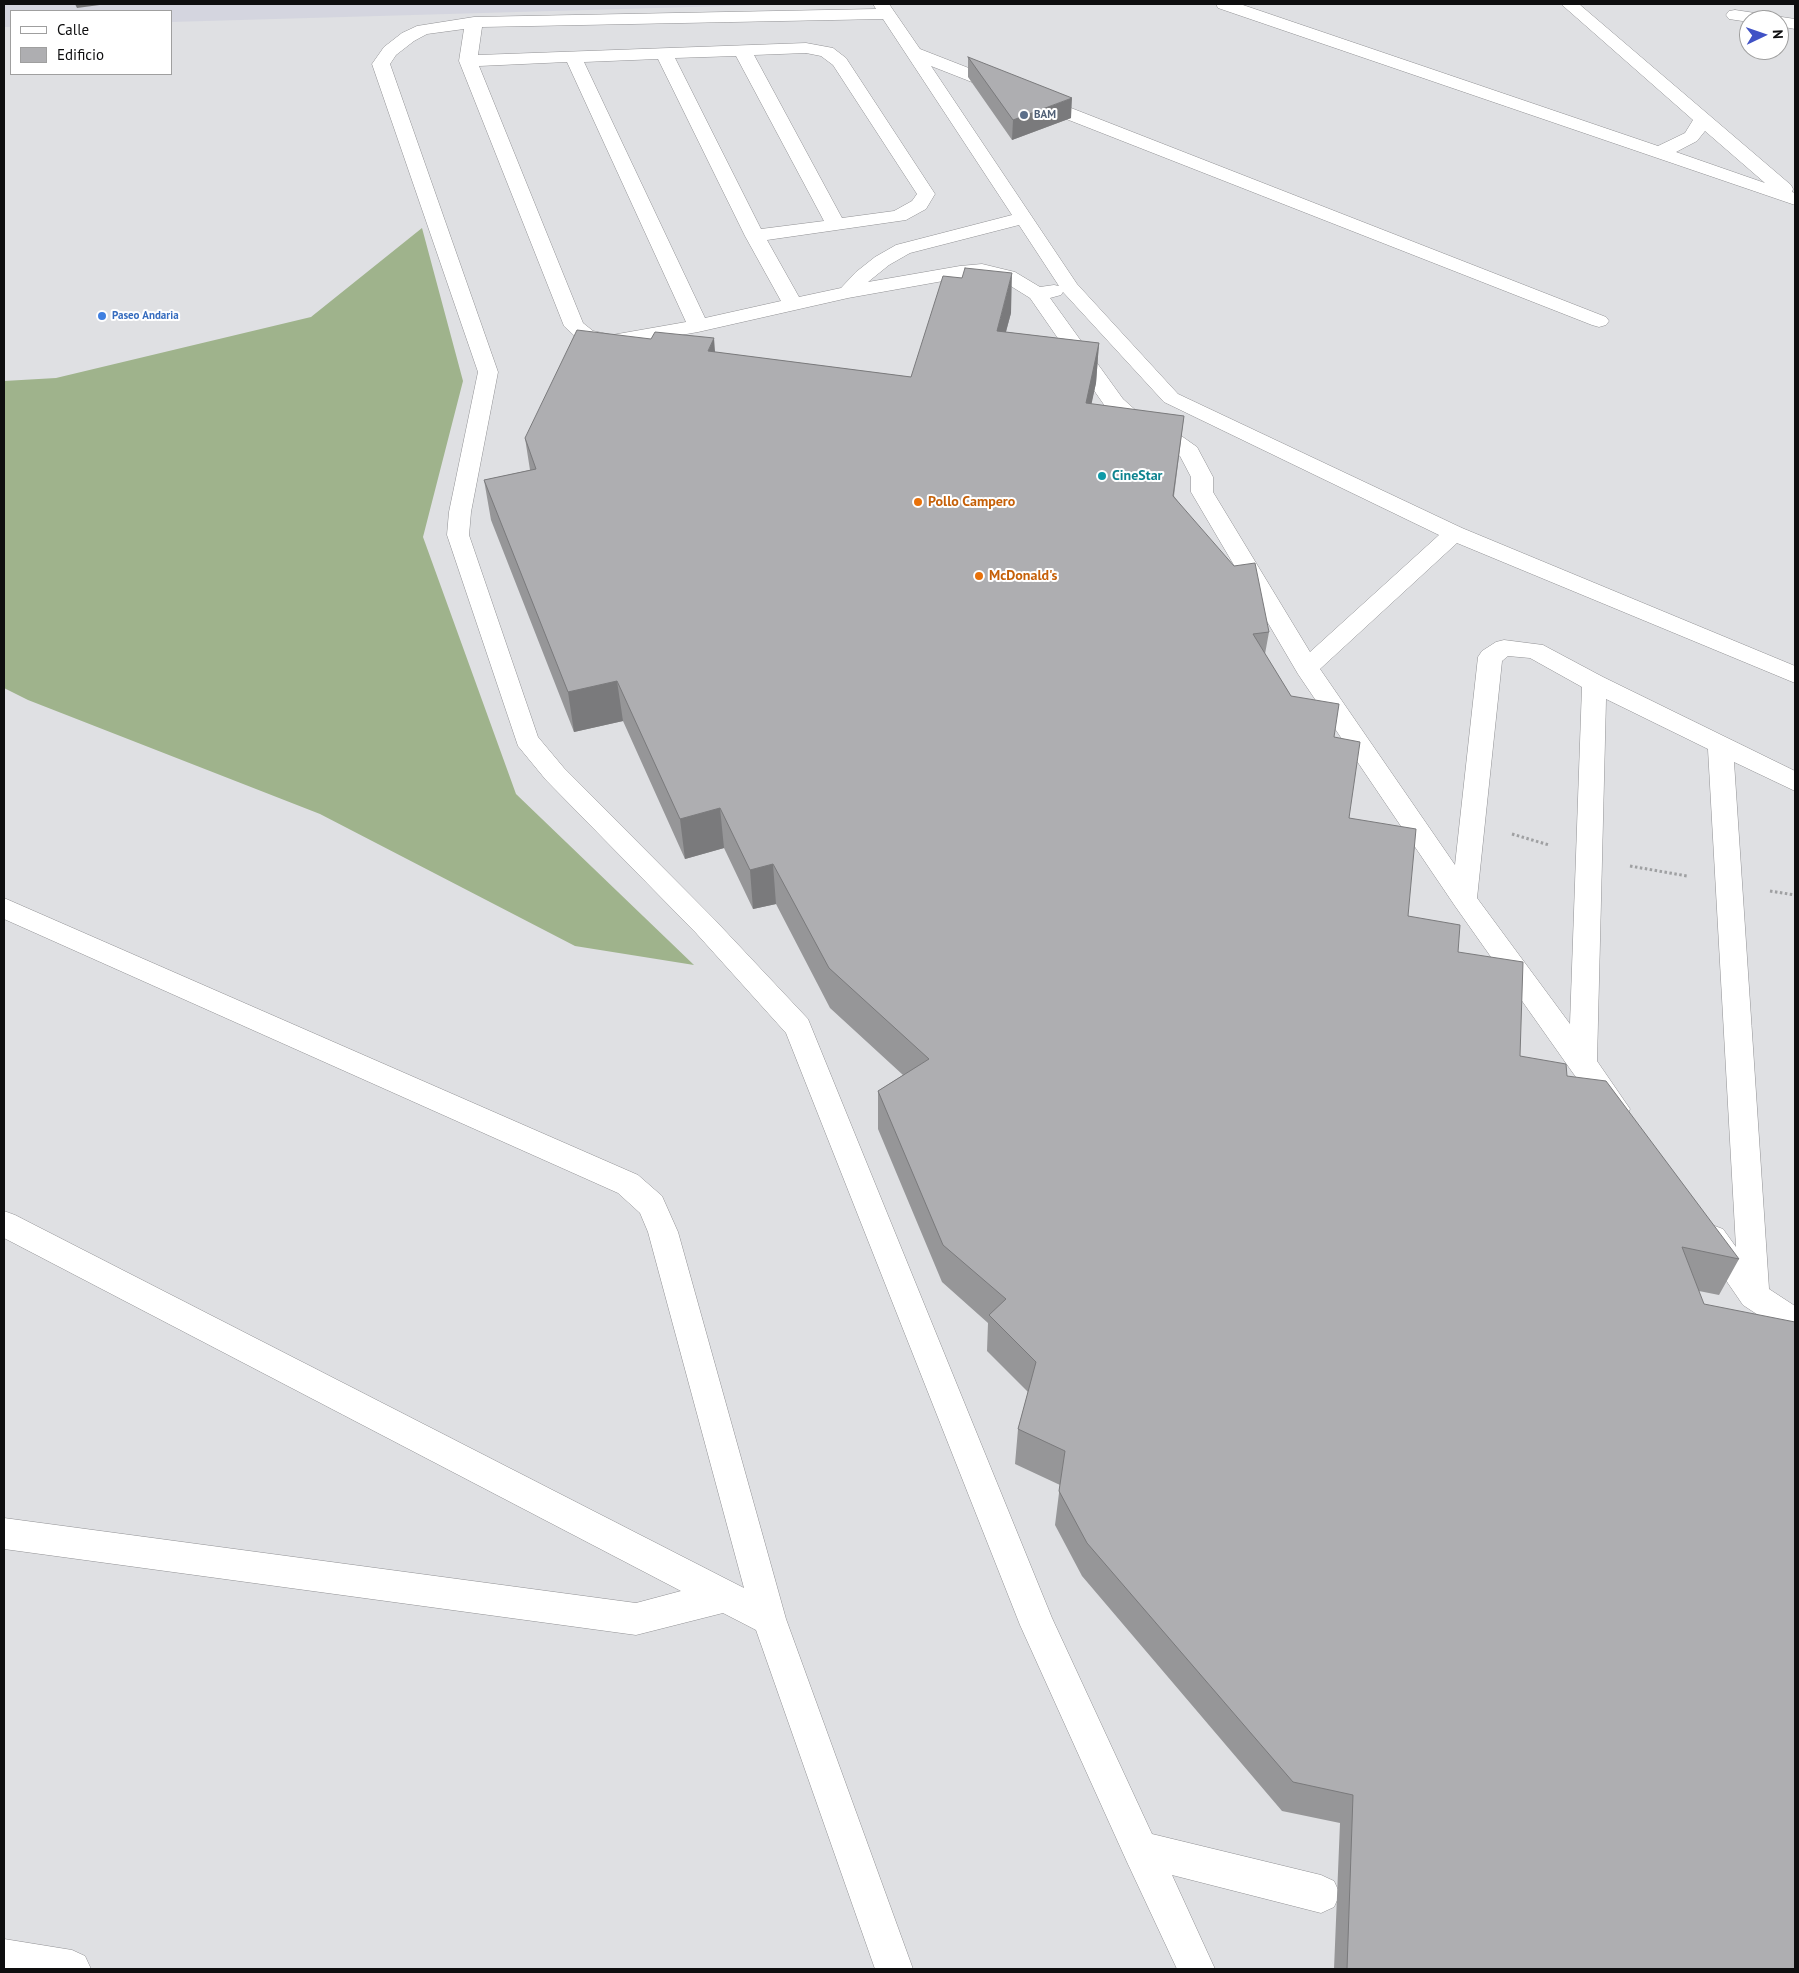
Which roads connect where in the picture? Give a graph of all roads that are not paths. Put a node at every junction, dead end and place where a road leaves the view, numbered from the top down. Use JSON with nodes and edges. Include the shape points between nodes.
{"nodes":[{"id":1,"x":1224,"y":4,"type":"edge"},
{"id":2,"x":1569,"y":4,"type":"edge"},
{"id":3,"x":884,"y":9,"type":"edge"},
{"id":4,"x":1735,"y":15,"type":"dead end"},
{"id":5,"x":1739,"y":16,"type":"edge"},
{"id":6,"x":474,"y":22,"type":"junction"},
{"id":7,"x":742,"y":50,"type":"junction"},
{"id":8,"x":664,"y":53,"type":"junction"},
{"id":9,"x":914,"y":53,"type":"junction"},
{"id":10,"x":574,"y":57,"type":"junction"},
{"id":11,"x":468,"y":61,"type":"junction"},
{"id":12,"x":1702,"y":119,"type":"junction"},
{"id":13,"x":1657,"y":152,"type":"junction"},
{"id":14,"x":1794,"y":198,"type":"edge"},
{"id":15,"x":1025,"y":218,"type":"junction"},
{"id":16,"x":836,"y":225,"type":"junction"},
{"id":17,"x":755,"y":236,"type":"junction"},
{"id":18,"x":1070,"y":288,"type":"junction"},
{"id":19,"x":848,"y":292,"type":"junction"},
{"id":20,"x":1037,"y":294,"type":"junction"},
{"id":21,"x":793,"y":305,"type":"junction"},
{"id":22,"x":1599,"y":321,"type":"dead end"},
{"id":23,"x":698,"y":326,"type":"junction"},
{"id":24,"x":1454,"y":533,"type":"junction"},
{"id":25,"x":1307,"y":668,"type":"junction"},
{"id":26,"x":1795,"y":675,"type":"edge"},
{"id":27,"x":1594,"y":683,"type":"junction"},
{"id":28,"x":1720,"y":745,"type":"junction"},
{"id":29,"x":1795,"y":782,"type":"edge"},
{"id":30,"x":1464,"y":899,"type":"junction"},
{"id":31,"x":4,"y":908,"type":"edge"},
{"id":32,"x":1584,"y":1065,"type":"junction"},
{"id":33,"x":1630,"y":1127,"type":"edge"},
{"id":34,"x":1699,"y":1221,"type":"edge"},
{"id":35,"x":4,"y":1224,"type":"edge"},
{"id":36,"x":1754,"y":1296,"type":"junction"},
{"id":37,"x":1795,"y":1322,"type":"edge"},
{"id":38,"x":4,"y":1534,"type":"edge"},
{"id":39,"x":726,"y":1596,"type":"junction"},
{"id":40,"x":769,"y":1619,"type":"junction"},
{"id":41,"x":1140,"y":1849,"type":"junction"},
{"id":42,"x":1321,"y":1894,"type":"dead end"},
{"id":43,"x":4,"y":1958,"type":"edge"},
{"id":44,"x":72,"y":1969,"type":"edge"},
{"id":45,"x":894,"y":1969,"type":"edge"},
{"id":46,"x":1196,"y":1969,"type":"edge"}],
"edges":[{"from":1,"to":13,"type":"street"},
{"from":2,"to":12,"type":"street"},
{"from":3,"to":6,"type":"street"},
{"from":3,"to":9,"type":"street"},
{"from":4,"to":5,"type":"street"},
{"from":6,"to":11,"type":"street"},
{"from":6,"to":41,"type":"street","via":[[423,30],[390,51],[381,64],[488,372],[458,535],[527,740],[555,774],[705,926],[798,1028],[1037,1624]]},
{"from":7,"to":8,"type":"street"},
{"from":7,"to":16,"type":"street"},
{"from":7,"to":16,"type":"street","via":[[806,48],[827,52],[840,62],[926,194],[919,206],[899,216]]},
{"from":8,"to":10,"type":"street"},
{"from":8,"to":17,"type":"street"},
{"from":9,"to":15,"type":"street"},
{"from":9,"to":22,"type":"street"},
{"from":10,"to":11,"type":"street"},
{"from":10,"to":23,"type":"street"},
{"from":11,"to":23,"type":"street","via":[[574,326],[586,336],[612,341]]},
{"from":12,"to":13,"type":"street","via":[[1690,137]]},
{"from":12,"to":14,"type":"street"},
{"from":13,"to":14,"type":"street"},
{"from":15,"to":18,"type":"street"},
{"from":15,"to":19,"type":"street","via":[[902,249],[863,276]]},
{"from":16,"to":17,"type":"street"},
{"from":17,"to":21,"type":"street"},
{"from":18,"to":20,"type":"street"},
{"from":18,"to":24,"type":"street","via":[[1171,398]]},
{"from":19,"to":20,"type":"street","via":[[982,270],[1008,276]]},
{"from":19,"to":21,"type":"street"},
{"from":20,"to":25,"type":"street","via":[[1115,404],[1142,428],[1172,440],[1189,452],[1202,477],[1202,492]]},
{"from":21,"to":23,"type":"street"},
{"from":24,"to":25,"type":"street"},
{"from":24,"to":26,"type":"street"},
{"from":25,"to":30,"type":"street"},
{"from":27,"to":28,"type":"street"},
{"from":27,"to":30,"type":"street","via":[[1535,652],[1504,648],[1490,658]]},
{"from":27,"to":32,"type":"street"},
{"from":28,"to":29,"type":"street"},
{"from":28,"to":36,"type":"street"},
{"from":30,"to":32,"type":"street"},
{"from":31,"to":40,"type":"street","via":[[628,1184],[651,1205],[662,1232]]},
{"from":32,"to":33,"type":"street"},
{"from":34,"to":36,"type":"street"},
{"from":35,"to":39,"type":"street"},
{"from":36,"to":37,"type":"street"},
{"from":38,"to":39,"type":"street","via":[[636,1619]]},
{"from":39,"to":40,"type":"street"},
{"from":40,"to":45,"type":"street"},
{"from":41,"to":42,"type":"street"},
{"from":41,"to":46,"type":"street"},
{"from":43,"to":44,"type":"street"}]}
